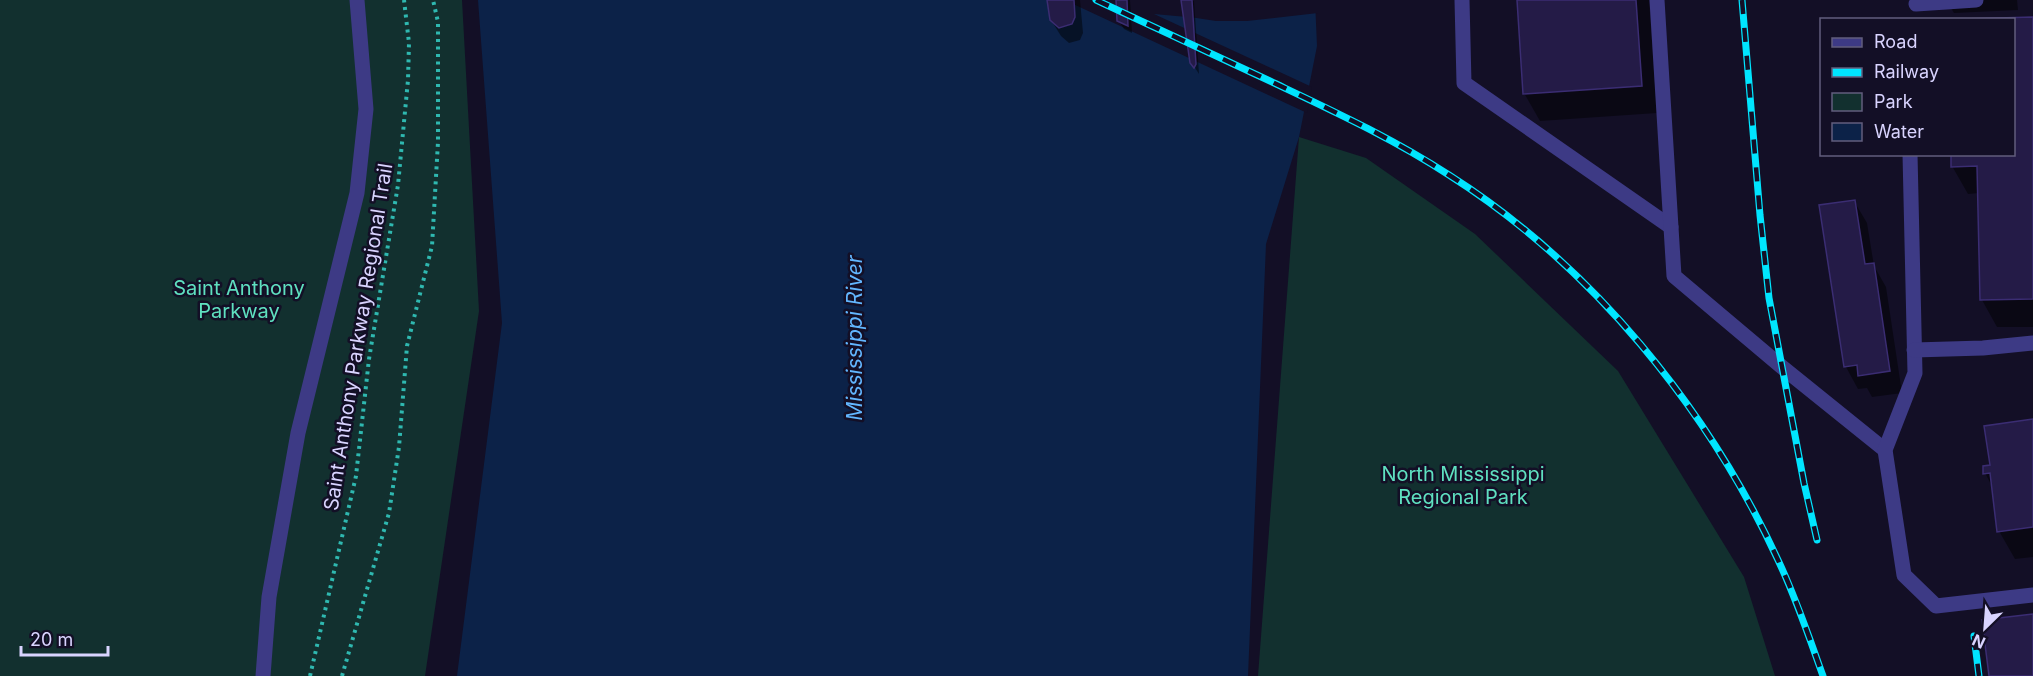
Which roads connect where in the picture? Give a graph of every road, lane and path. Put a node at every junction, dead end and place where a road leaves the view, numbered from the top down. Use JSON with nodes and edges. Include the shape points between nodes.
{"nodes":[{"id":1,"x":357,"y":0,"type":"edge"},
{"id":2,"x":404,"y":0,"type":"edge"},
{"id":3,"x":433,"y":0,"type":"edge"},
{"id":4,"x":1462,"y":0,"type":"edge"},
{"id":5,"x":1657,"y":0,"type":"edge"},
{"id":6,"x":1976,"y":0,"type":"edge"},
{"id":7,"x":1916,"y":2,"type":"edge"},
{"id":8,"x":1917,"y":18,"type":"edge"},
{"id":9,"x":1910,"y":156,"type":"edge"},
{"id":10,"x":1671,"y":227,"type":"junction"},
{"id":11,"x":2033,"y":343,"type":"edge"},
{"id":12,"x":1914,"y":350,"type":"junction"},
{"id":13,"x":1885,"y":450,"type":"junction"},
{"id":14,"x":2033,"y":595,"type":"edge"},
{"id":15,"x":263,"y":676,"type":"edge"},
{"id":16,"x":310,"y":676,"type":"edge"},
{"id":17,"x":342,"y":676,"type":"edge"}],
"edges":[{"from":1,"to":15,"type":"street","via":[[366,109],[357,193],[298,433],[268,597]]},
{"from":2,"to":16,"type":"path","name":"Saint Anthony Parkway Regional Trail","via":[[408,80],[398,185],[369,359],[356,476]]},
{"from":3,"to":17,"type":"path","via":[[438,22],[438,142],[432,246],[407,346],[389,513]]},
{"from":4,"to":10,"type":"street","via":[[1464,83]]},
{"from":5,"to":10,"type":"street"},
{"from":6,"to":7,"type":"street"},
{"from":7,"to":8,"type":"street"},
{"from":9,"to":12,"type":"street"},
{"from":10,"to":13,"type":"street","via":[[1674,276]]},
{"from":11,"to":12,"type":"street"},
{"from":12,"to":13,"type":"street","via":[[1915,373]]},
{"from":13,"to":14,"type":"street","via":[[1904,575],[1936,606]]}]}
